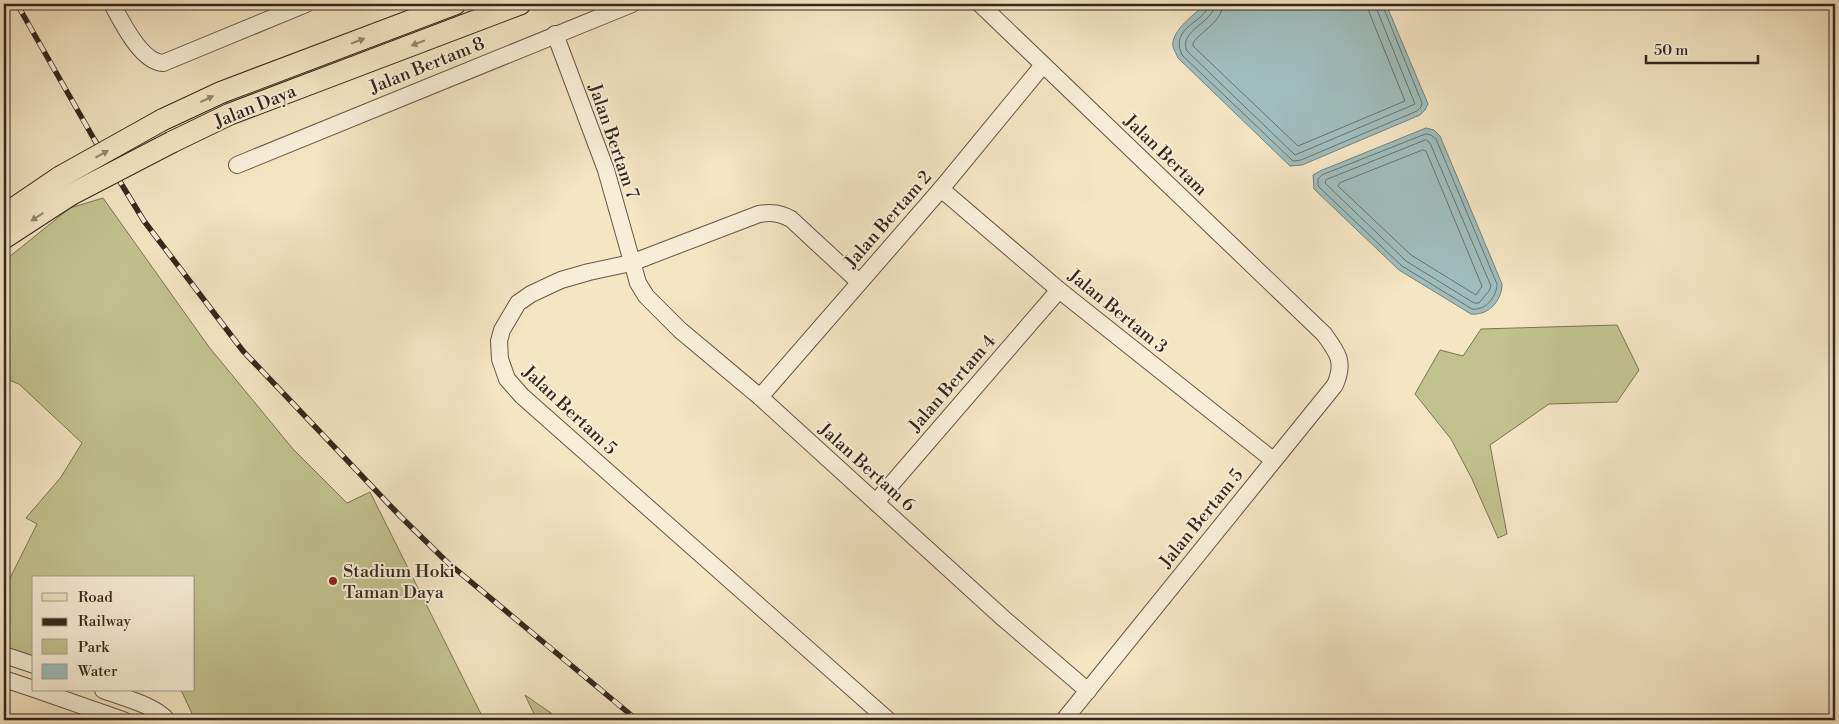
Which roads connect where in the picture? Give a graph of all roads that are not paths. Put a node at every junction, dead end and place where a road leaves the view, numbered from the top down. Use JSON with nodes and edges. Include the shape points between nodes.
{"nodes":[{"id":1,"x":112,"y":4,"type":"edge"},
{"id":2,"x":306,"y":4,"type":"edge"},
{"id":3,"x":456,"y":4,"type":"edge"},
{"id":4,"x":520,"y":4,"type":"edge"},
{"id":5,"x":632,"y":4,"type":"edge"},
{"id":6,"x":980,"y":4,"type":"edge"},
{"id":7,"x":474,"y":16,"type":"edge"},
{"id":8,"x":555,"y":34,"type":"junction"},
{"id":9,"x":1043,"y":65,"type":"junction"},
{"id":10,"x":237,"y":165,"type":"dead end"},
{"id":11,"x":65,"y":186,"type":"junction"},
{"id":12,"x":941,"y":190,"type":"junction"},
{"id":13,"x":4,"y":215,"type":"edge"},
{"id":14,"x":4,"y":238,"type":"edge"},
{"id":15,"x":631,"y":263,"type":"junction"},
{"id":16,"x":859,"y":282,"type":"junction"},
{"id":17,"x":1059,"y":290,"type":"junction"},
{"id":18,"x":1324,"y":334,"type":"joint"},
{"id":19,"x":760,"y":397,"type":"junction"},
{"id":20,"x":1273,"y":460,"type":"junction"},
{"id":21,"x":876,"y":502,"type":"junction"},
{"id":22,"x":4,"y":654,"type":"edge"},
{"id":23,"x":32,"y":664,"type":"edge"},
{"id":24,"x":4,"y":678,"type":"edge"},
{"id":25,"x":32,"y":688,"type":"edge"},
{"id":26,"x":1088,"y":691,"type":"junction"},
{"id":27,"x":43,"y":692,"type":"edge"},
{"id":28,"x":108,"y":692,"type":"edge"},
{"id":29,"x":123,"y":720,"type":"edge"},
{"id":30,"x":167,"y":720,"type":"edge"},
{"id":31,"x":888,"y":720,"type":"edge"},
{"id":32,"x":1064,"y":720,"type":"edge"}],
"edges":[{"from":1,"to":2,"type":"street","via":[[137,46],[156,63],[163,63]]},
{"from":3,"to":7,"type":"street"},
{"from":11,"to":3,"type":"main road","name":"Jalan Daya","one_way":true,"bridge":true,"via":[[162,120],[222,92]]},
{"from":4,"to":7,"type":"main road","name":"Jalan Daya"},
{"from":5,"to":8,"type":"street","name":"Jalan Bertam 8"},
{"from":6,"to":9,"type":"street","name":"Jalan Bertam"},
{"from":7,"to":11,"type":"main road","name":"Jalan Daya","one_way":true,"bridge":true,"via":[[230,114]]},
{"from":8,"to":10,"type":"street","name":"Jalan Bertam 8"},
{"from":8,"to":15,"type":"street","name":"Jalan Bertam 7","via":[[606,170]]},
{"from":9,"to":12,"type":"street","name":"Jalan Bertam 2"},
{"from":9,"to":18,"type":"street","name":"Jalan Bertam"},
{"from":11,"to":13,"type":"main road","name":"Jalan Daya"},
{"from":11,"to":14,"type":"main road","name":"Jalan Daya","one_way":true},
{"from":12,"to":16,"type":"street","name":"Jalan Bertam 2"},
{"from":12,"to":17,"type":"street","name":"Jalan Bertam 3"},
{"from":15,"to":16,"type":"street","name":"Jalan Bertam 5","via":[[771,212],[791,218]]},
{"from":15,"to":19,"type":"street","name":"Jalan Bertam 6","via":[[638,283],[660,311]]},
{"from":15,"to":31,"type":"street","name":"Jalan Bertam 5","via":[[561,280],[518,303],[499,341],[500,358],[507,379],[526,400]]},
{"from":16,"to":19,"type":"street","name":"Jalan Bertam 2"},
{"from":17,"to":20,"type":"street","name":"Jalan Bertam 3"},
{"from":17,"to":21,"type":"street","name":"Jalan Bertam 4"},
{"from":18,"to":20,"type":"street","name":"Jalan Bertam 5","via":[[1336,350],[1340,374],[1335,385]]},
{"from":19,"to":21,"type":"street","name":"Jalan Bertam 6"},
{"from":20,"to":26,"type":"street","name":"Jalan Bertam 5"},
{"from":21,"to":26,"type":"street","name":"Jalan Bertam 6"},
{"from":22,"to":23,"type":"street"},
{"from":24,"to":25,"type":"street"},
{"from":26,"to":32,"type":"street","name":"Jalan Bertam 5"},
{"from":27,"to":29,"type":"street"},
{"from":28,"to":30,"type":"street","via":[[143,705]]}]}
